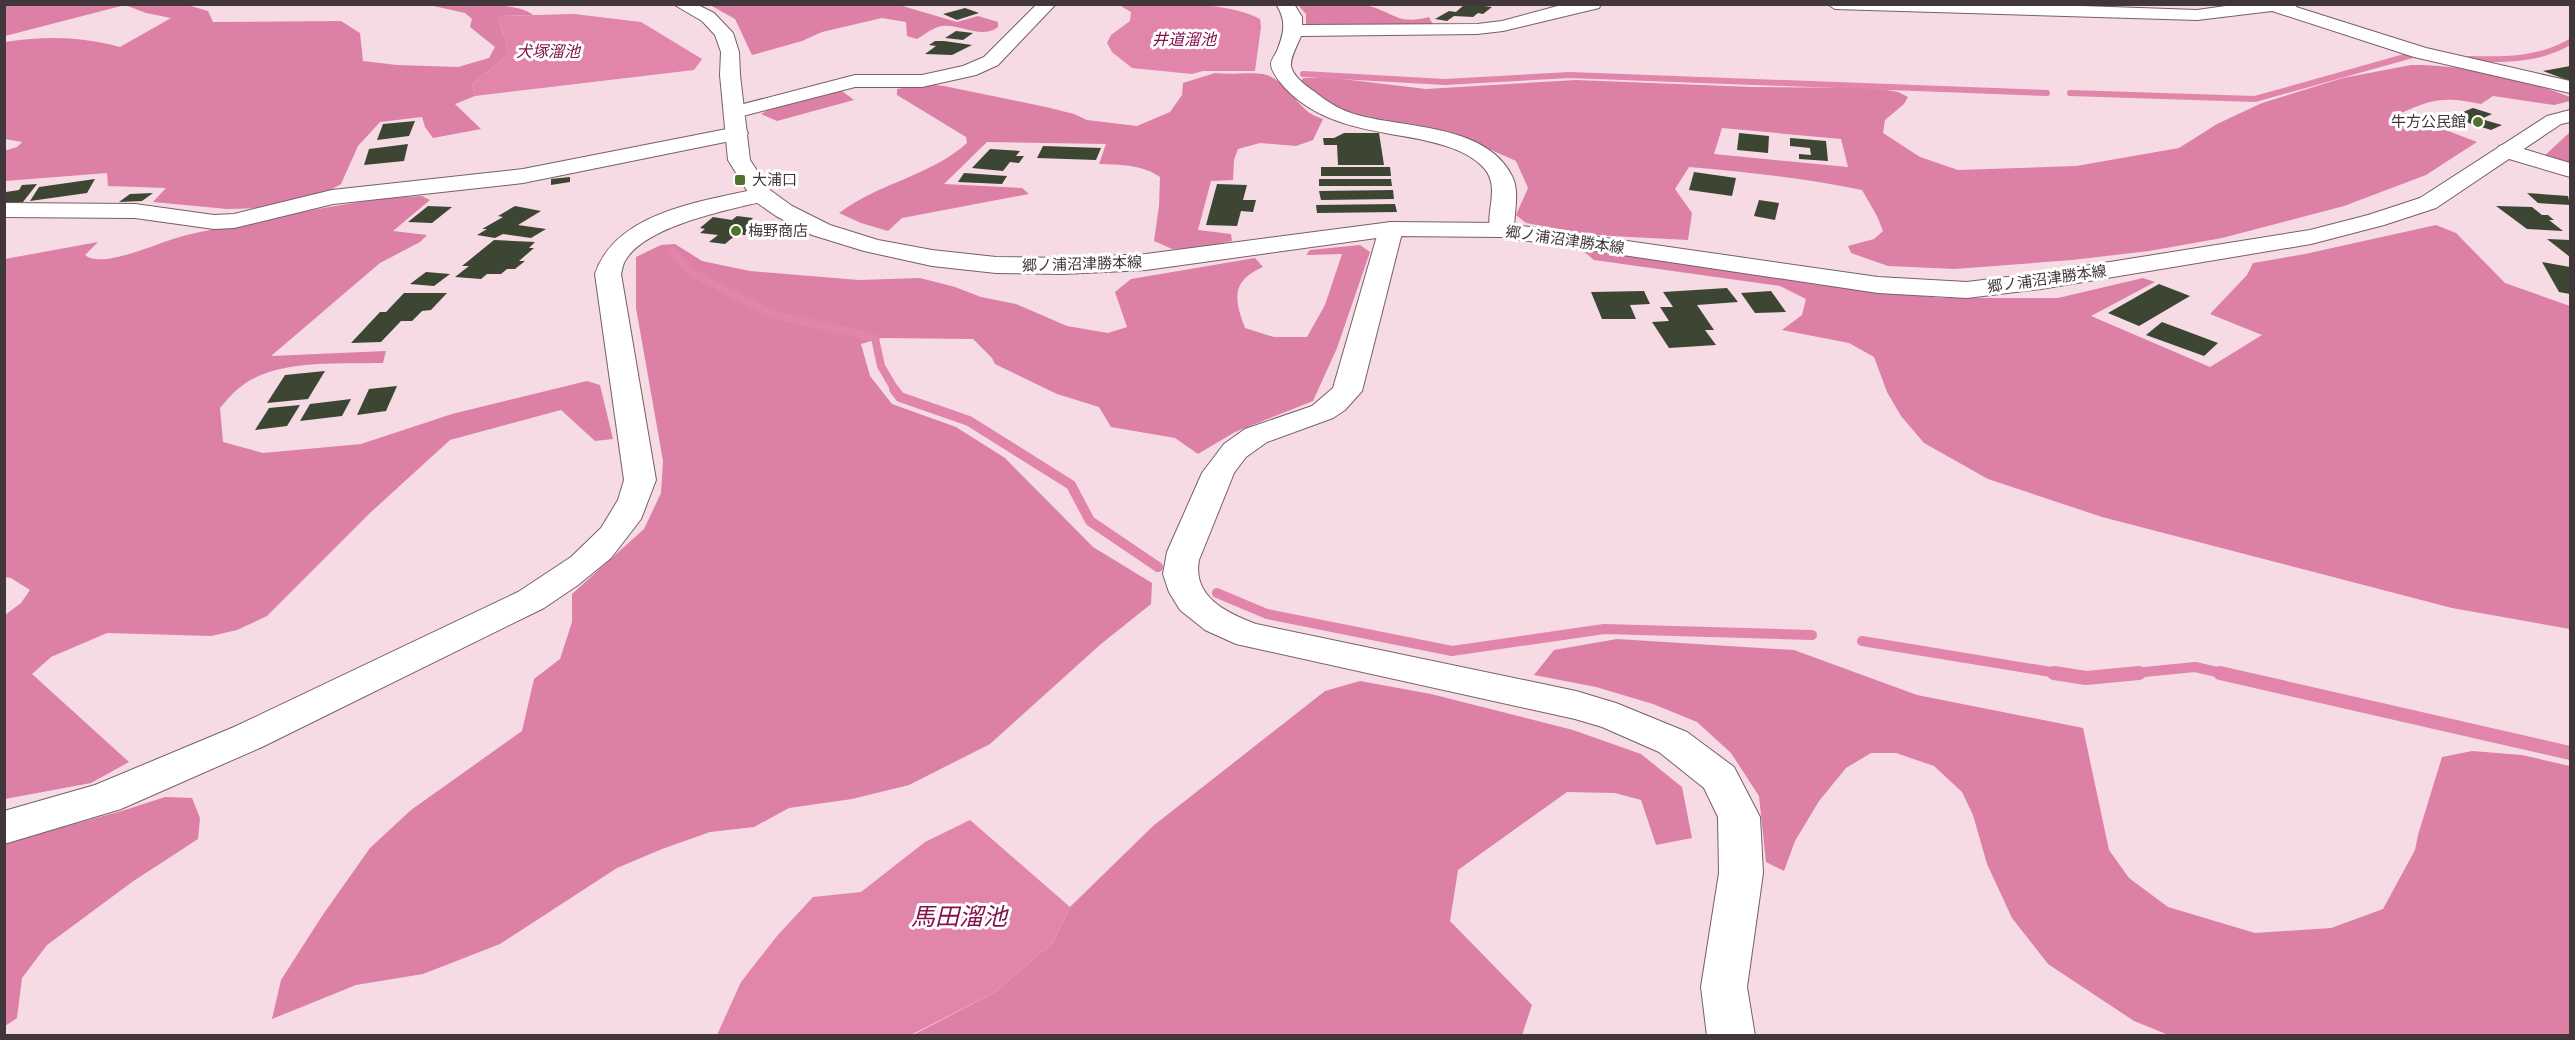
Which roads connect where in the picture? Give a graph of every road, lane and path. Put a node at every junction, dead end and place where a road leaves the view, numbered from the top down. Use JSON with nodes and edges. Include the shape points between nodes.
{"nodes":[{"id":1,"x":681,"y":4,"type":"edge"},
{"id":2,"x":1048,"y":4,"type":"edge"},
{"id":3,"x":1284,"y":4,"type":"edge"},
{"id":4,"x":1593,"y":4,"type":"edge"},
{"id":5,"x":1835,"y":4,"type":"edge"},
{"id":6,"x":2283,"y":6,"type":"edge"},
{"id":7,"x":2036,"y":8,"type":"edge"},
{"id":8,"x":1293,"y":30,"type":"junction"},
{"id":9,"x":2571,"y":87,"type":"edge"},
{"id":10,"x":2571,"y":116,"type":"edge"},
{"id":11,"x":736,"y":123,"type":"junction"},
{"id":12,"x":2507,"y":151,"type":"junction"},
{"id":13,"x":2571,"y":170,"type":"edge"},
{"id":14,"x":761,"y":195,"type":"junction"},
{"id":15,"x":4,"y":210,"type":"edge"},
{"id":16,"x":1391,"y":230,"type":"junction"},
{"id":17,"x":1502,"y":230,"type":"junction"},
{"id":18,"x":4,"y":828,"type":"edge"},
{"id":19,"x":1731,"y":1035,"type":"edge"}],
"edges":[{"from":1,"to":11,"type":"street","name":"郷ノ浦沼津勝本線","via":[[708,17],[724,33],[730,52]]},
{"from":2,"to":11,"type":"street","via":[[991,61],[969,71],[922,81],[855,81]]},
{"from":3,"to":8,"type":"street","via":[[1294,19]]},
{"from":4,"to":8,"type":"street","via":[[1477,29]]},
{"from":5,"to":7,"type":"street"},
{"from":6,"to":7,"type":"street","via":[[2197,15]]},
{"from":6,"to":9,"type":"street","via":[[2421,53]]},
{"from":8,"to":17,"type":"street","via":[[1281,64],[1284,72],[1291,83],[1328,111],[1366,124],[1452,140],[1492,164],[1504,186]]},
{"from":10,"to":12,"type":"street","name":"郷ノ浦沼津勝本線","via":[[2554,120]]},
{"from":11,"to":14,"type":"street","name":"郷ノ浦沼津勝本線","via":[[739,160]]},
{"from":11,"to":15,"type":"street","via":[[523,177],[332,197],[234,221],[214,222],[135,211]]},
{"from":12,"to":13,"type":"street"},
{"from":12,"to":17,"type":"street","name":"郷ノ浦沼津勝本線","via":[[2428,203],[2311,237],[1967,290],[1878,285]]},
{"from":14,"to":16,"type":"street","name":"郷ノ浦沼津勝本線","via":[[821,230],[873,246],[996,265],[1146,262]]},
{"from":14,"to":18,"type":"street","via":[[677,218],[645,232],[613,258],[608,274],[640,480],[629,512],[614,535],[592,557],[531,600],[248,737],[106,798]]},
{"from":16,"to":17,"type":"street","name":"郷ノ浦沼津勝本線"},
{"from":16,"to":19,"type":"street","via":[[1347,391],[1335,406],[1246,442],[1224,460],[1179,569],[1185,591],[1196,608],[1213,621],[1249,636],[1576,705],[1616,717],[1673,742],[1720,778],[1739,817],[1741,873],[1724,987]]}]}
